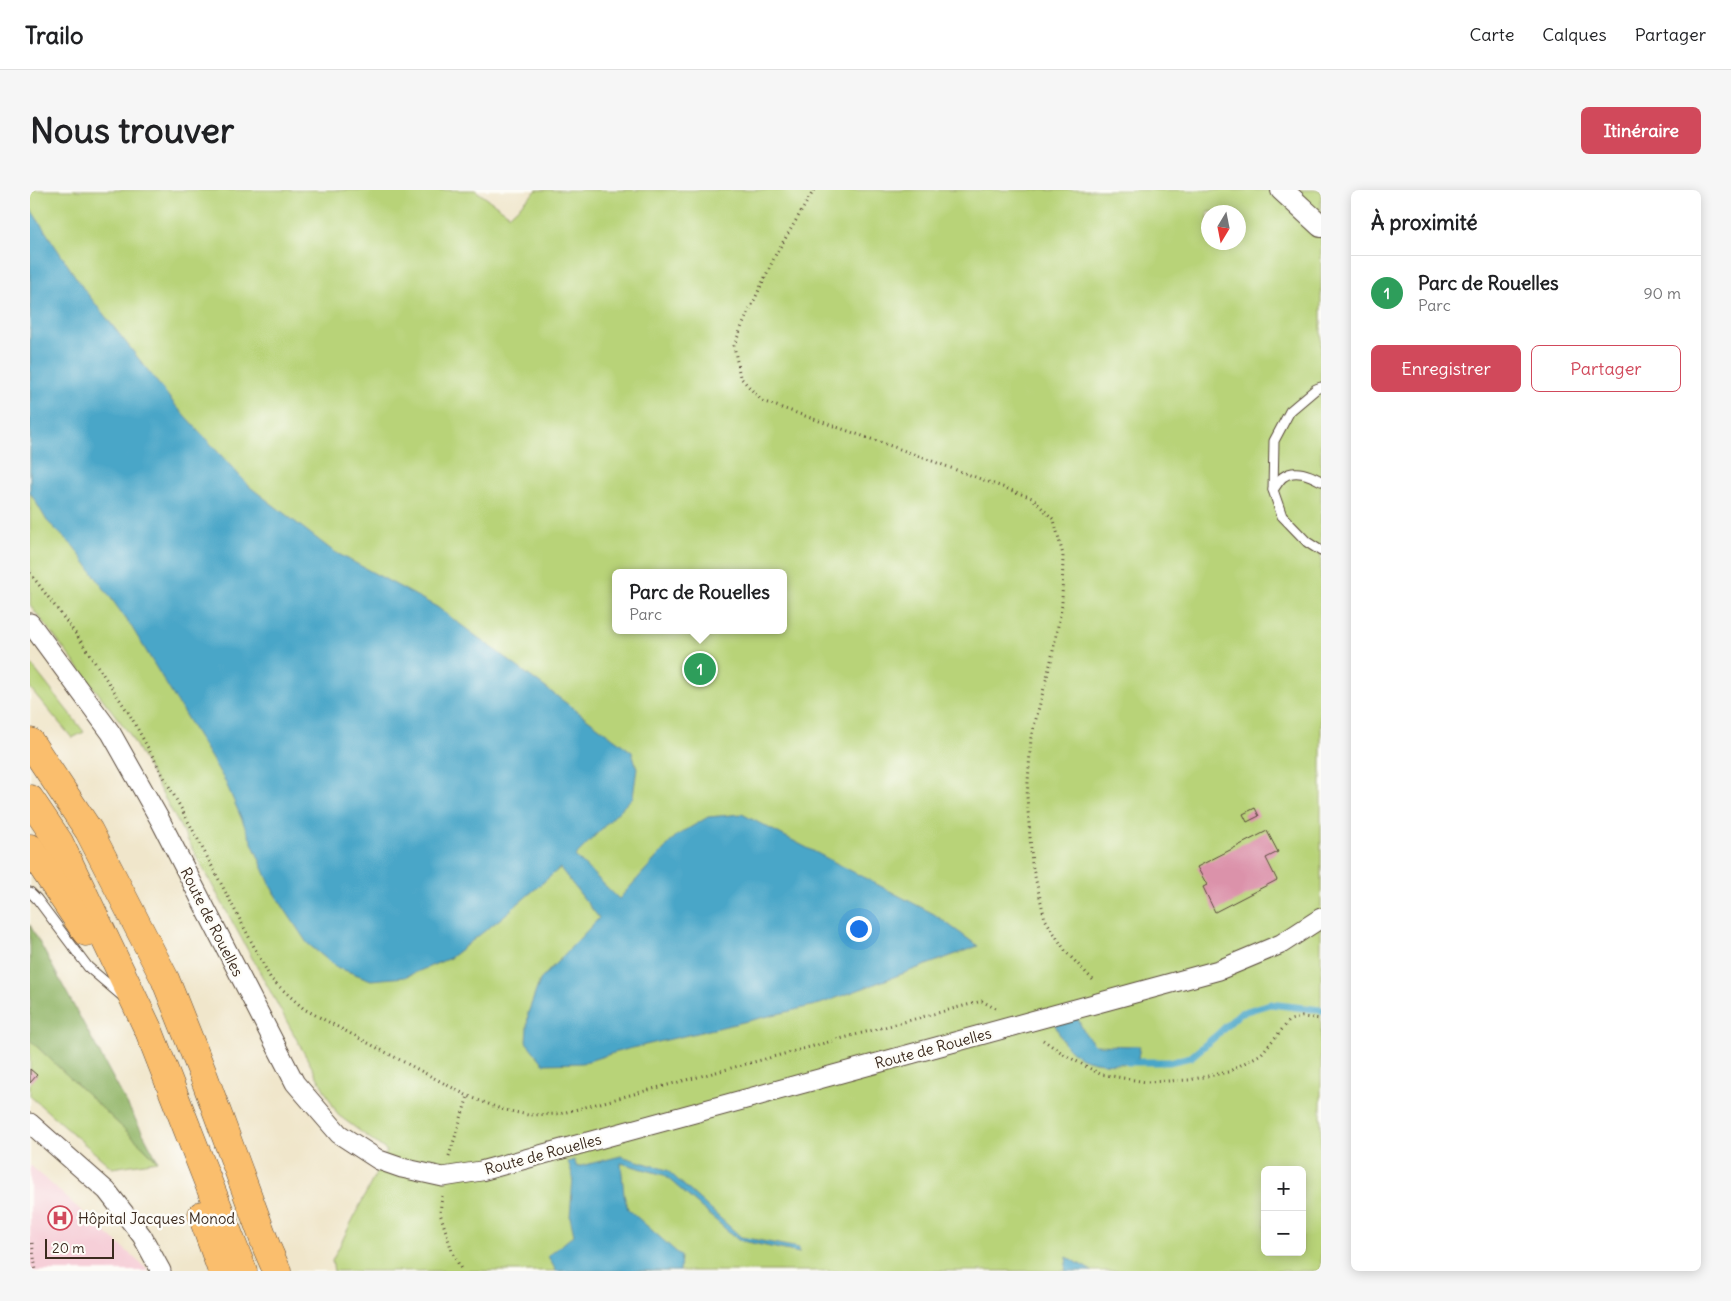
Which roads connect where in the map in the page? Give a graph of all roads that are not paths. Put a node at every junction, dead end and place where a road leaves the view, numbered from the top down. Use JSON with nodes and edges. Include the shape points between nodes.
{"nodes":[{"id":1,"x":1282,"y":190,"type":"edge"},
{"id":2,"x":1321,"y":226,"type":"edge"},
{"id":3,"x":1321,"y":387,"type":"edge"},
{"id":4,"x":1321,"y":481,"type":"edge"},
{"id":5,"x":1273,"y":490,"type":"junction"},
{"id":6,"x":1321,"y":551,"type":"edge"},
{"id":7,"x":30,"y":623,"type":"edge"},
{"id":8,"x":30,"y":742,"type":"edge"},
{"id":9,"x":30,"y":799,"type":"edge"},
{"id":10,"x":30,"y":848,"type":"edge"},
{"id":11,"x":30,"y":892,"type":"edge"},
{"id":12,"x":1321,"y":918,"type":"edge"},
{"id":13,"x":143,"y":1020,"type":"junction"},
{"id":14,"x":30,"y":1123,"type":"edge"},
{"id":15,"x":161,"y":1271,"type":"edge"},
{"id":16,"x":222,"y":1271,"type":"edge"},
{"id":17,"x":243,"y":1271,"type":"edge"},
{"id":18,"x":277,"y":1271,"type":"edge"}],
"edges":[{"from":1,"to":2,"type":"street"},
{"from":3,"to":5,"type":"lane","via":[[1290,411],[1274,441]]},
{"from":4,"to":5,"type":"lane","via":[[1295,472],[1283,477]]},
{"from":5,"to":6,"type":"lane","via":[[1282,516],[1307,542]]},
{"from":7,"to":12,"type":"street","name":"Route de Rouelles","via":[[111,733],[160,820],[295,1083],[338,1134],[379,1160],[402,1168],[443,1177],[481,1171],[1023,1024],[1219,970],[1281,944]]},
{"from":8,"to":18,"type":"highway","via":[[89,831],[165,979]]},
{"from":9,"to":13,"type":"highway","via":[[59,842]]},
{"from":10,"to":13,"type":"highway"},
{"from":11,"to":13,"type":"lane","via":[[88,968]]},
{"from":13,"to":16,"type":"highway","via":[[205,1226]]},
{"from":13,"to":17,"type":"highway"},
{"from":14,"to":15,"type":"street","via":[[107,1191],[142,1236]]}]}
